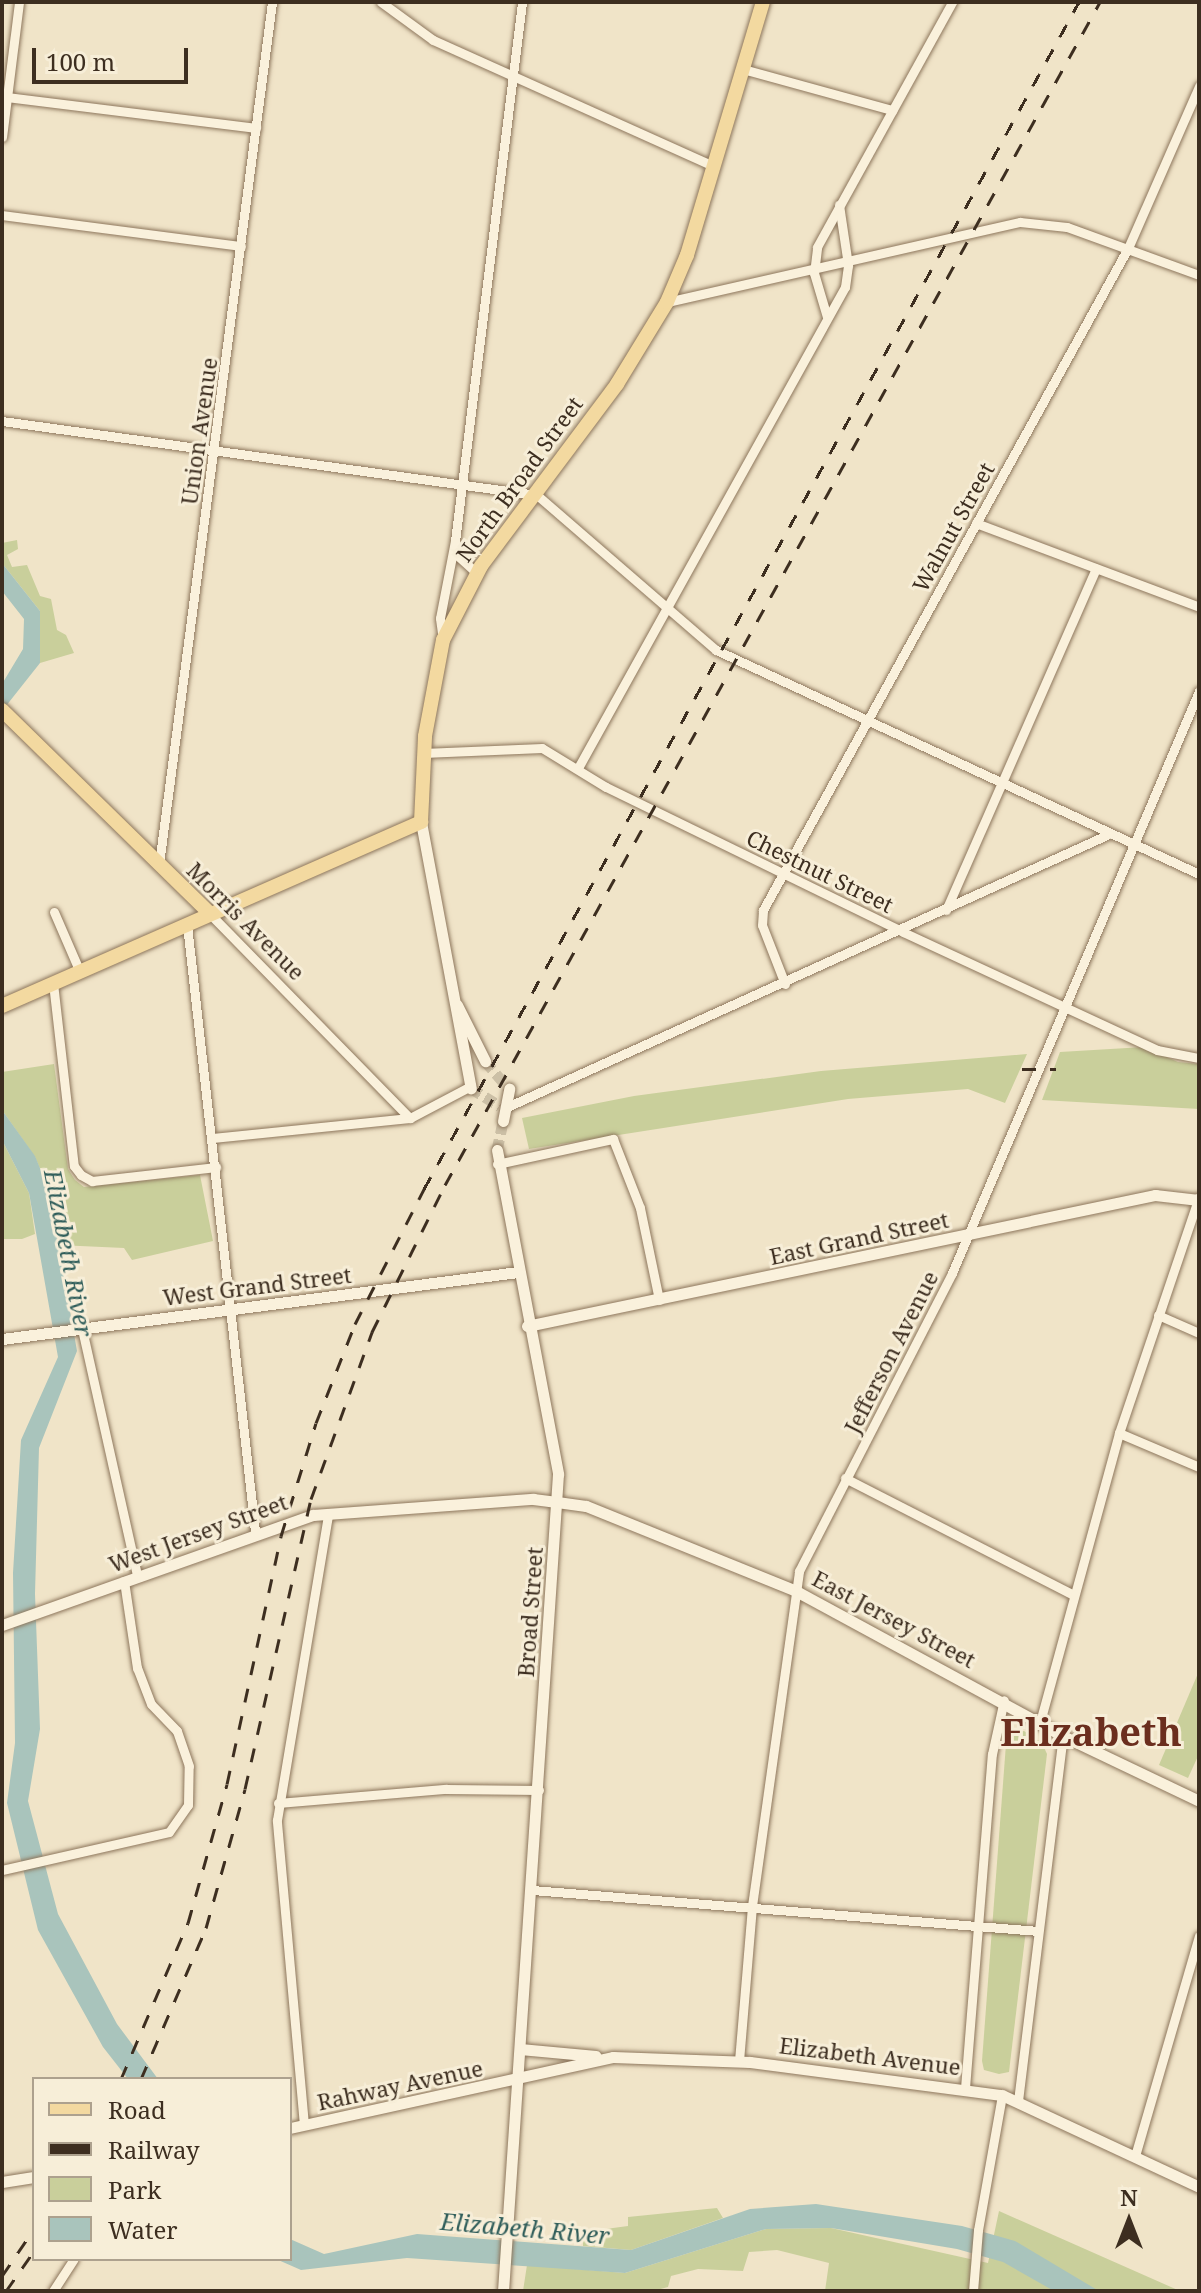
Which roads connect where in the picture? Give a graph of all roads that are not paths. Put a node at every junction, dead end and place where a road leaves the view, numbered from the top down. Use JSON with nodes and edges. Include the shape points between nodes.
{"nodes":[{"id":1,"x":19,"y":2,"type":"edge"},
{"id":2,"x":272,"y":2,"type":"edge"},
{"id":3,"x":381,"y":2,"type":"edge"},
{"id":4,"x":522,"y":2,"type":"edge"},
{"id":5,"x":763,"y":2,"type":"edge"},
{"id":6,"x":952,"y":2,"type":"edge"},
{"id":7,"x":743,"y":69,"type":"junction"},
{"id":8,"x":511,"y":75,"type":"junction"},
{"id":9,"x":1199,"y":86,"type":"edge"},
{"id":10,"x":7,"y":97,"type":"junction"},
{"id":11,"x":892,"y":110,"type":"junction"},
{"id":12,"x":256,"y":128,"type":"junction"},
{"id":13,"x":2,"y":137,"type":"edge"},
{"id":14,"x":714,"y":166,"type":"junction"},
{"id":15,"x":839,"y":205,"type":"junction"},
{"id":16,"x":2,"y":215,"type":"edge"},
{"id":17,"x":241,"y":246,"type":"junction"},
{"id":18,"x":1128,"y":248,"type":"junction"},
{"id":19,"x":848,"y":265,"type":"junction"},
{"id":20,"x":814,"y":273,"type":"junction"},
{"id":21,"x":1199,"y":275,"type":"edge"},
{"id":22,"x":667,"y":302,"type":"junction"},
{"id":23,"x":827,"y":317,"type":"junction"},
{"id":24,"x":4,"y":427,"type":"edge"},
{"id":25,"x":214,"y":453,"type":"junction"},
{"id":26,"x":462,"y":485,"type":"junction"},
{"id":27,"x":533,"y":495,"type":"junction"},
{"id":28,"x":976,"y":523,"type":"junction"},
{"id":29,"x":455,"y":541,"type":"junction"},
{"id":30,"x":1096,"y":568,"type":"junction"},
{"id":31,"x":477,"y":573,"type":"junction"},
{"id":32,"x":669,"y":605,"type":"junction"},
{"id":33,"x":1199,"y":607,"type":"edge"},
{"id":34,"x":443,"y":640,"type":"junction"},
{"id":35,"x":1199,"y":691,"type":"edge"},
{"id":36,"x":4,"y":712,"type":"edge"},
{"id":37,"x":865,"y":719,"type":"junction"},
{"id":38,"x":423,"y":753,"type":"junction"},
{"id":39,"x":578,"y":768,"type":"junction"},
{"id":40,"x":1001,"y":783,"type":"junction"},
{"id":41,"x":421,"y":822,"type":"junction"},
{"id":42,"x":1107,"y":835,"type":"junction"},
{"id":43,"x":1131,"y":844,"type":"junction"},
{"id":44,"x":159,"y":864,"type":"junction"},
{"id":45,"x":781,"y":873,"type":"junction"},
{"id":46,"x":1199,"y":874,"type":"edge"},
{"id":47,"x":946,"y":910,"type":"junction"},
{"id":48,"x":54,"y":912,"type":"dead end"},
{"id":49,"x":210,"y":914,"type":"junction"},
{"id":50,"x":187,"y":925,"type":"junction"},
{"id":51,"x":903,"y":932,"type":"junction"},
{"id":52,"x":80,"y":972,"type":"junction"},
{"id":53,"x":53,"y":983,"type":"junction"},
{"id":54,"x":785,"y":984,"type":"junction"},
{"id":55,"x":457,"y":1005,"type":"junction"},
{"id":56,"x":2,"y":1006,"type":"edge"},
{"id":57,"x":1064,"y":1007,"type":"junction"},
{"id":58,"x":1199,"y":1058,"type":"edge"},
{"id":59,"x":485,"y":1061,"type":"tunnel mouth"},
{"id":60,"x":470,"y":1087,"type":"joint"},
{"id":61,"x":509,"y":1089,"type":"dead end"},
{"id":62,"x":504,"y":1106,"type":"junction"},
{"id":63,"x":410,"y":1118,"type":"junction"},
{"id":64,"x":503,"y":1121,"type":"tunnel mouth"},
{"id":65,"x":212,"y":1138,"type":"junction"},
{"id":66,"x":497,"y":1150,"type":"tunnel mouth"},
{"id":67,"x":497,"y":1164,"type":"junction"},
{"id":68,"x":216,"y":1167,"type":"junction"},
{"id":69,"x":1199,"y":1198,"type":"edge"},
{"id":70,"x":968,"y":1235,"type":"junction"},
{"id":71,"x":518,"y":1272,"type":"junction"},
{"id":72,"x":659,"y":1300,"type":"junction"},
{"id":73,"x":232,"y":1308,"type":"junction"},
{"id":74,"x":1158,"y":1315,"type":"junction"},
{"id":75,"x":527,"y":1326,"type":"junction"},
{"id":76,"x":78,"y":1329,"type":"junction"},
{"id":77,"x":1199,"y":1333,"type":"edge"},
{"id":78,"x":2,"y":1339,"type":"edge"},
{"id":79,"x":1119,"y":1433,"type":"junction"},
{"id":80,"x":1199,"y":1467,"type":"edge"},
{"id":81,"x":845,"y":1478,"type":"junction"},
{"id":82,"x":557,"y":1502,"type":"junction"},
{"id":83,"x":328,"y":1514,"type":"junction"},
{"id":84,"x":255,"y":1531,"type":"junction"},
{"id":85,"x":137,"y":1575,"type":"junction"},
{"id":86,"x":124,"y":1581,"type":"junction"},
{"id":87,"x":796,"y":1591,"type":"junction"},
{"id":88,"x":1074,"y":1595,"type":"junction"},
{"id":89,"x":6,"y":1624,"type":"edge"},
{"id":90,"x":1004,"y":1700,"type":"junction"},
{"id":91,"x":1040,"y":1722,"type":"junction"},
{"id":92,"x":1063,"y":1736,"type":"junction"},
{"id":93,"x":539,"y":1790,"type":"junction"},
{"id":94,"x":1199,"y":1801,"type":"edge"},
{"id":95,"x":278,"y":1803,"type":"junction"},
{"id":96,"x":2,"y":1870,"type":"edge"},
{"id":97,"x":532,"y":1890,"type":"junction"},
{"id":98,"x":752,"y":1906,"type":"junction"},
{"id":99,"x":980,"y":1925,"type":"junction"},
{"id":100,"x":1038,"y":1931,"type":"junction"},
{"id":101,"x":1199,"y":1936,"type":"edge"},
{"id":102,"x":520,"y":2049,"type":"junction"},
{"id":103,"x":613,"y":2057,"type":"junction"},
{"id":104,"x":739,"y":2061,"type":"junction"},
{"id":105,"x":518,"y":2081,"type":"junction"},
{"id":106,"x":965,"y":2088,"type":"junction"},
{"id":107,"x":1002,"y":2095,"type":"junction"},
{"id":108,"x":1018,"y":2101,"type":"junction"},
{"id":109,"x":304,"y":2125,"type":"junction"},
{"id":110,"x":292,"y":2128,"type":"edge"},
{"id":111,"x":1135,"y":2156,"type":"junction"},
{"id":112,"x":32,"y":2177,"type":"edge"},
{"id":113,"x":2,"y":2182,"type":"edge"},
{"id":114,"x":1199,"y":2187,"type":"edge"},
{"id":115,"x":73,"y":2261,"type":"edge"},
{"id":116,"x":53,"y":2291,"type":"edge"},
{"id":117,"x":503,"y":2291,"type":"edge"},
{"id":118,"x":973,"y":2291,"type":"edge"}],
"edges":[{"from":1,"to":10,"type":"street"},
{"from":2,"to":12,"type":"street","name":"Union Avenue"},
{"from":3,"to":8,"type":"street","via":[[410,28]]},
{"from":4,"to":8,"type":"street"},
{"from":5,"to":7,"type":"main road","name":"North Broad Street"},
{"from":6,"to":11,"type":"street"},
{"from":7,"to":11,"type":"street"},
{"from":7,"to":14,"type":"main road","name":"North Broad Street"},
{"from":8,"to":14,"type":"street"},
{"from":8,"to":26,"type":"street"},
{"from":9,"to":18,"type":"street","name":"Walnut Street"},
{"from":10,"to":12,"type":"street"},
{"from":10,"to":13,"type":"street"},
{"from":11,"to":15,"type":"street"},
{"from":12,"to":17,"type":"street","name":"Union Avenue"},
{"from":14,"to":22,"type":"main road","name":"North Broad Street"},
{"from":15,"to":19,"type":"street"},
{"from":15,"to":20,"type":"street","via":[[817,247]]},
{"from":16,"to":17,"type":"street"},
{"from":17,"to":25,"type":"street","name":"Union Avenue"},
{"from":18,"to":19,"type":"street","via":[[1067,227],[1020,222]]},
{"from":18,"to":21,"type":"street"},
{"from":18,"to":28,"type":"street","name":"Walnut Street"},
{"from":19,"to":20,"type":"street"},
{"from":19,"to":23,"type":"street","via":[[845,287]]},
{"from":20,"to":22,"type":"street"},
{"from":20,"to":23,"type":"street"},
{"from":22,"to":27,"type":"main road","name":"North Broad Street","via":[[617,384]]},
{"from":23,"to":32,"type":"street"},
{"from":24,"to":25,"type":"street"},
{"from":25,"to":26,"type":"street"},
{"from":25,"to":44,"type":"street","name":"Union Avenue"},
{"from":26,"to":27,"type":"street"},
{"from":26,"to":29,"type":"street"},
{"from":27,"to":31,"type":"main road","name":"North Broad Street"},
{"from":27,"to":32,"type":"street"},
{"from":28,"to":30,"type":"street"},
{"from":28,"to":37,"type":"street","name":"Walnut Street"},
{"from":29,"to":31,"type":"street","via":[[459,557]]},
{"from":29,"to":34,"type":"street","via":[[442,603]]},
{"from":30,"to":33,"type":"street"},
{"from":30,"to":40,"type":"street"},
{"from":31,"to":34,"type":"main road","name":"North Broad Street"},
{"from":32,"to":37,"type":"street","via":[[716,650]]},
{"from":32,"to":39,"type":"street"},
{"from":34,"to":38,"type":"main road","name":"North Broad Street"},
{"from":35,"to":43,"type":"street","name":"Jefferson Avenue"},
{"from":36,"to":44,"type":"main road","name":"Morris Avenue"},
{"from":37,"to":40,"type":"street"},
{"from":37,"to":45,"type":"street","name":"Walnut Street"},
{"from":38,"to":39,"type":"street","name":"Chestnut Street","via":[[542,748]]},
{"from":38,"to":41,"type":"main road","name":"North Broad Street"},
{"from":39,"to":45,"type":"street","name":"Chestnut Street"},
{"from":40,"to":42,"type":"street"},
{"from":40,"to":47,"type":"street"},
{"from":41,"to":49,"type":"main road"},
{"from":41,"to":55,"type":"street","name":"North Broad Street"},
{"from":42,"to":43,"type":"street"},
{"from":42,"to":47,"type":"street"},
{"from":43,"to":46,"type":"street"},
{"from":43,"to":57,"type":"street","name":"Jefferson Avenue"},
{"from":44,"to":49,"type":"main road","name":"Morris Avenue"},
{"from":45,"to":51,"type":"street","name":"Chestnut Street"},
{"from":45,"to":54,"type":"street","name":"Walnut Street","via":[[760,918]]},
{"from":47,"to":51,"type":"street"},
{"from":48,"to":52,"type":"street"},
{"from":49,"to":50,"type":"main road"},
{"from":49,"to":63,"type":"street","name":"Morris Avenue"},
{"from":50,"to":52,"type":"main road"},
{"from":50,"to":65,"type":"street"},
{"from":51,"to":54,"type":"street"},
{"from":51,"to":57,"type":"street","name":"Chestnut Street"},
{"from":52,"to":53,"type":"main road"},
{"from":53,"to":56,"type":"main road"},
{"from":53,"to":68,"type":"street","via":[[74,1166],[92,1181]]},
{"from":54,"to":62,"type":"street"},
{"from":55,"to":59,"type":"street","name":"North Broad Street"},
{"from":55,"to":60,"type":"street","name":"North Broad Street"},
{"from":57,"to":58,"type":"street","name":"Chestnut Street","via":[[1157,1050]]},
{"from":57,"to":70,"type":"street","name":"Jefferson Avenue"},
{"from":60,"to":63,"type":"street"},
{"from":61,"to":62,"type":"street"},
{"from":62,"to":64,"type":"street"},
{"from":63,"to":65,"type":"street"},
{"from":65,"to":68,"type":"street"},
{"from":66,"to":67,"type":"street","name":"Broad Street"},
{"from":67,"to":71,"type":"street","name":"Broad Street"},
{"from":67,"to":72,"type":"street","via":[[613,1139],[640,1208]]},
{"from":68,"to":73,"type":"street"},
{"from":69,"to":70,"type":"street","name":"East Grand Street","via":[[1155,1195]]},
{"from":69,"to":74,"type":"street"},
{"from":70,"to":72,"type":"street","name":"East Grand Street"},
{"from":70,"to":81,"type":"street","name":"Jefferson Avenue"},
{"from":71,"to":73,"type":"street","name":"West Grand Street"},
{"from":71,"to":75,"type":"street","name":"Broad Street"},
{"from":72,"to":75,"type":"street","name":"East Grand Street"},
{"from":73,"to":76,"type":"street","name":"West Grand Street"},
{"from":73,"to":84,"type":"street"},
{"from":74,"to":77,"type":"street"},
{"from":74,"to":79,"type":"street"},
{"from":75,"to":82,"type":"street","name":"Broad Street","via":[[558,1474]]},
{"from":76,"to":78,"type":"street","name":"West Grand Street"},
{"from":76,"to":85,"type":"street"},
{"from":79,"to":80,"type":"street"},
{"from":79,"to":88,"type":"street"},
{"from":81,"to":87,"type":"street","name":"Jefferson Avenue","via":[[804,1560]]},
{"from":81,"to":88,"type":"street"},
{"from":82,"to":83,"type":"street","name":"West Jersey Street","via":[[533,1499]]},
{"from":82,"to":87,"type":"street","name":"East Jersey Street","via":[[586,1506]]},
{"from":82,"to":93,"type":"street","name":"Broad Street"},
{"from":83,"to":84,"type":"street","name":"West Jersey Street"},
{"from":83,"to":95,"type":"street"},
{"from":84,"to":85,"type":"street","name":"West Jersey Street"},
{"from":85,"to":86,"type":"street","name":"West Jersey Street"},
{"from":86,"to":89,"type":"street","name":"West Jersey Street"},
{"from":86,"to":96,"type":"street","via":[[137,1668],[151,1704],[177,1731],[189,1766],[188,1805],[171,1830]]},
{"from":87,"to":90,"type":"street","name":"East Jersey Street"},
{"from":87,"to":98,"type":"street","name":"Jefferson Avenue"},
{"from":88,"to":91,"type":"street"},
{"from":90,"to":91,"type":"street","name":"East Jersey Street"},
{"from":90,"to":99,"type":"street","via":[[992,1754]]},
{"from":91,"to":92,"type":"street","name":"East Jersey Street"},
{"from":92,"to":94,"type":"street","name":"East Jersey Street"},
{"from":92,"to":100,"type":"street"},
{"from":93,"to":95,"type":"street","via":[[446,1789]]},
{"from":93,"to":97,"type":"street","name":"Broad Street"},
{"from":95,"to":109,"type":"street"},
{"from":97,"to":98,"type":"street"},
{"from":97,"to":102,"type":"street","name":"Broad Street"},
{"from":98,"to":99,"type":"street"},
{"from":98,"to":104,"type":"street","name":"Jefferson Avenue"},
{"from":99,"to":100,"type":"street"},
{"from":99,"to":106,"type":"street"},
{"from":100,"to":108,"type":"street"},
{"from":101,"to":111,"type":"street"},
{"from":102,"to":103,"type":"street"},
{"from":102,"to":105,"type":"street","name":"Broad Street"},
{"from":103,"to":104,"type":"street","name":"Elizabeth Avenue"},
{"from":103,"to":105,"type":"street","name":"Elizabeth Avenue"},
{"from":104,"to":106,"type":"street","name":"Elizabeth Avenue"},
{"from":105,"to":109,"type":"street","name":"Rahway Avenue"},
{"from":105,"to":117,"type":"street","name":"Broad Street"},
{"from":106,"to":107,"type":"street","name":"Elizabeth Avenue"},
{"from":107,"to":108,"type":"street","name":"Elizabeth Avenue"},
{"from":107,"to":118,"type":"street"},
{"from":108,"to":111,"type":"street","name":"Elizabeth Avenue"},
{"from":109,"to":110,"type":"street","name":"Rahway Avenue"},
{"from":111,"to":114,"type":"street","name":"Elizabeth Avenue"},
{"from":112,"to":113,"type":"street"},
{"from":115,"to":116,"type":"street"}]}
